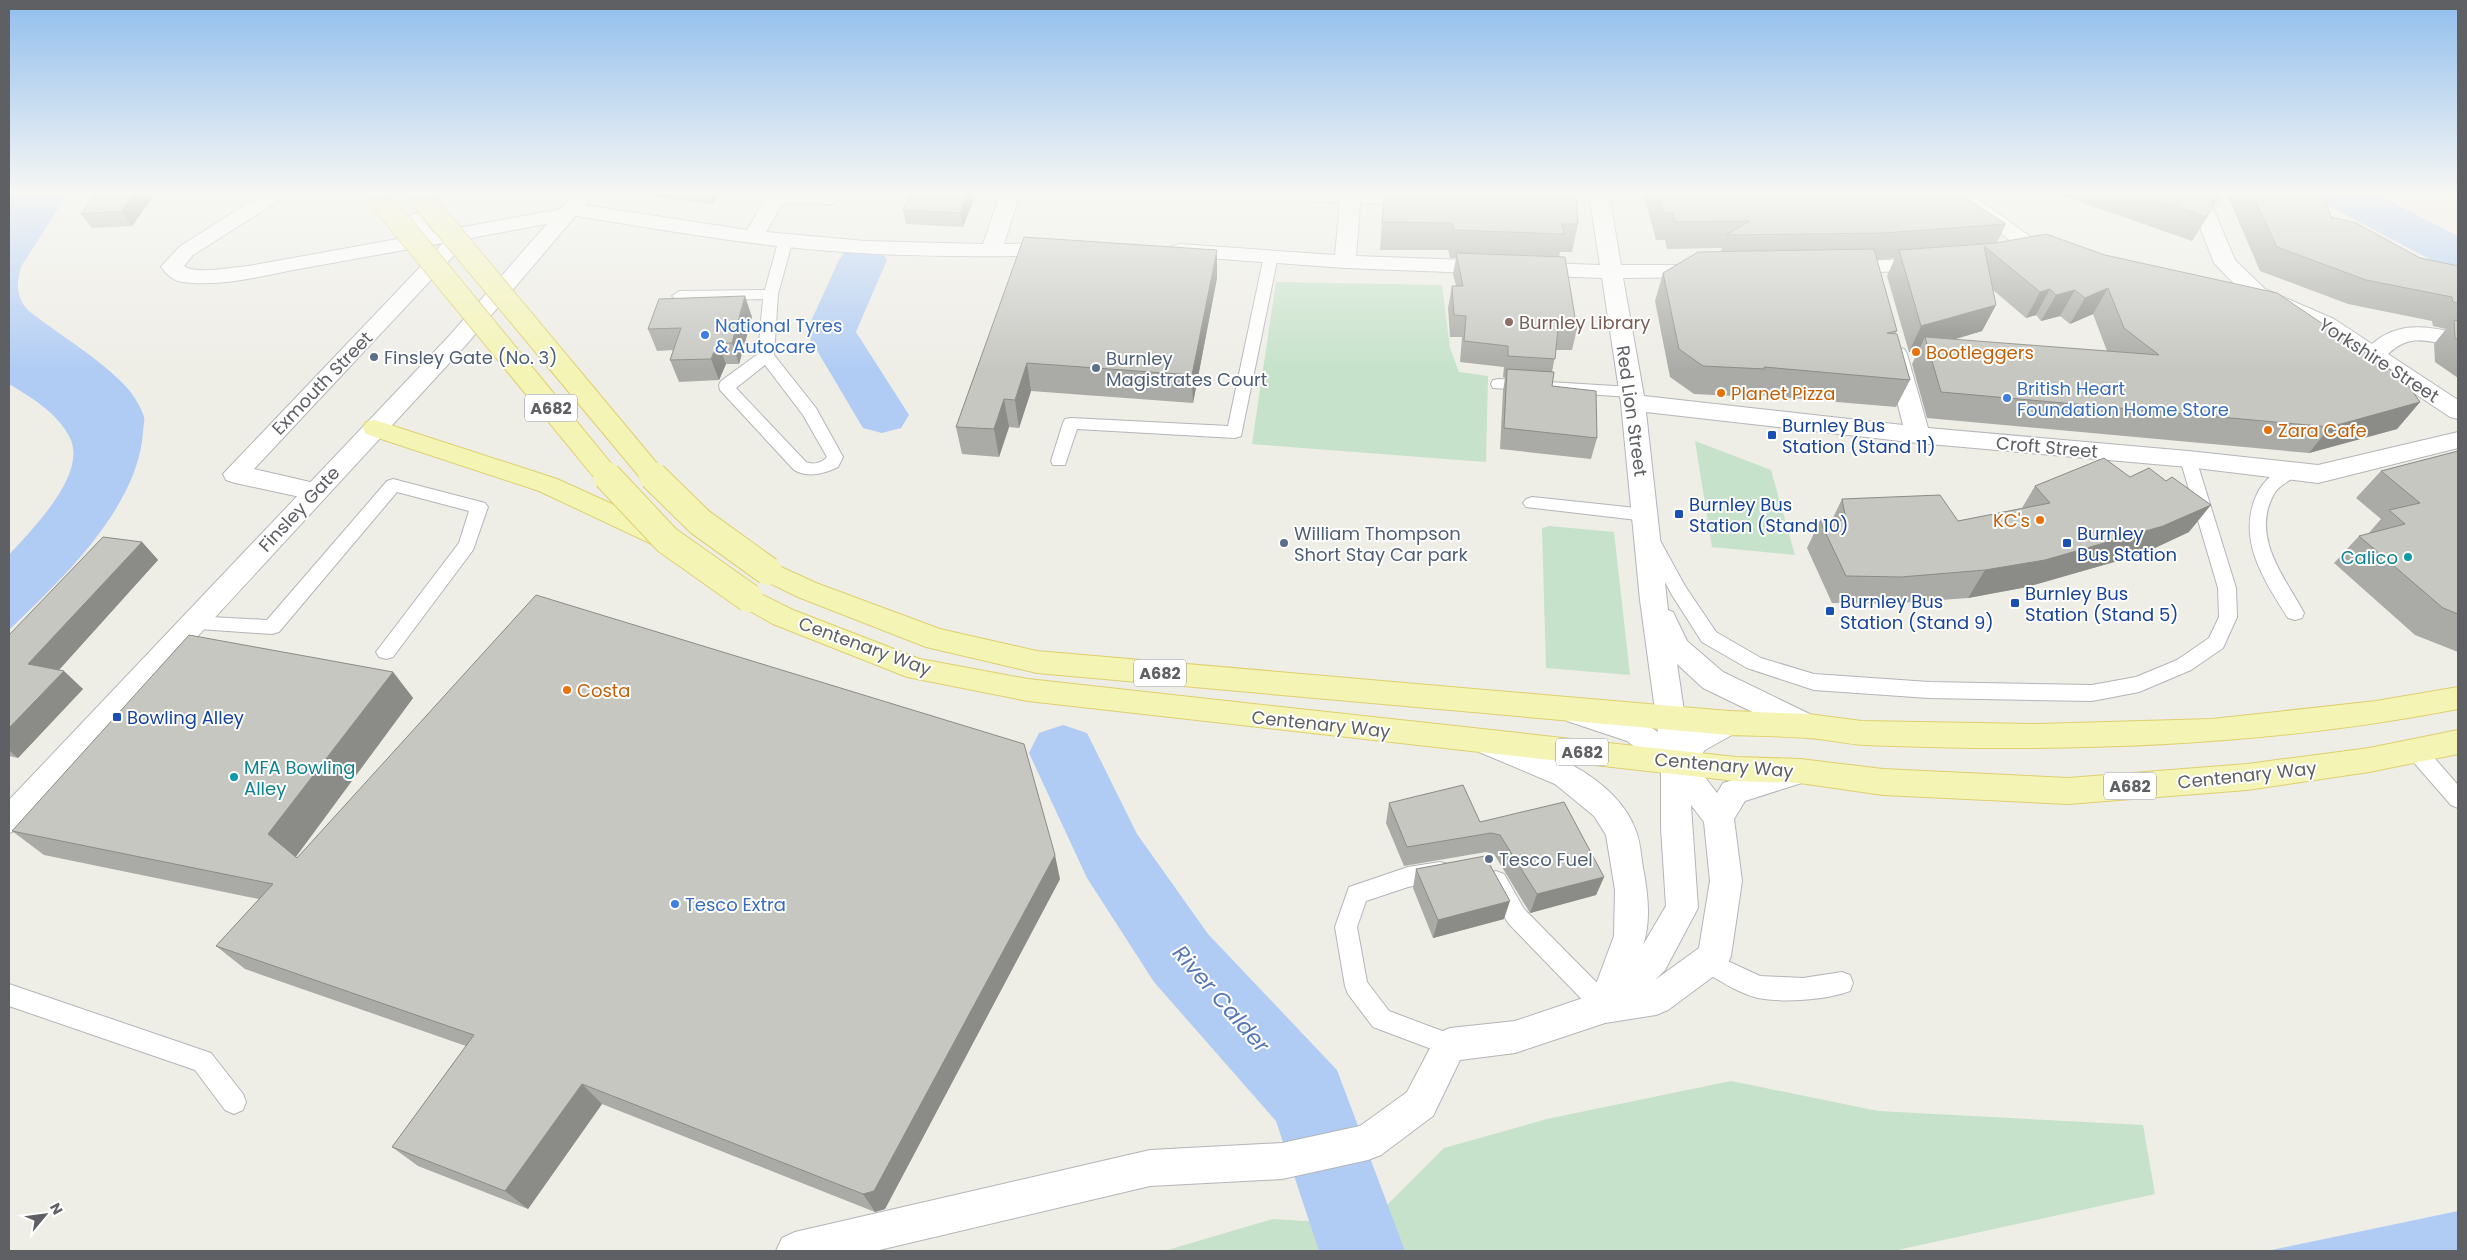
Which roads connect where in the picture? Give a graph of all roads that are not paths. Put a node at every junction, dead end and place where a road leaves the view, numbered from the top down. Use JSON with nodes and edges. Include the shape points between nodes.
{"nodes":[{"id":1,"x":184,"y":253,"type":"edge"},
{"id":2,"x":355,"y":253,"type":"edge"},
{"id":3,"x":424,"y":253,"type":"edge"},
{"id":4,"x":445,"y":253,"type":"edge"},
{"id":5,"x":467,"y":253,"type":"edge"},
{"id":6,"x":533,"y":253,"type":"edge"},
{"id":7,"x":782,"y":253,"type":"edge"},
{"id":8,"x":1219,"y":253,"type":"edge"},
{"id":9,"x":1347,"y":253,"type":"edge"},
{"id":10,"x":1608,"y":253,"type":"edge"},
{"id":11,"x":2027,"y":253,"type":"edge"},
{"id":12,"x":2045,"y":253,"type":"edge"},
{"id":13,"x":2221,"y":253,"type":"edge"},
{"id":14,"x":1271,"y":256,"type":"junction"},
{"id":15,"x":2010,"y":256,"type":"edge"},
{"id":16,"x":2075,"y":259,"type":"edge"},
{"id":17,"x":1346,"y":262,"type":"junction"},
{"id":18,"x":1946,"y":263,"type":"edge"},
{"id":19,"x":1824,"y":269,"type":"edge"},
{"id":20,"x":1728,"y":270,"type":"edge"},
{"id":21,"x":1611,"y":272,"type":"junction"},
{"id":22,"x":2229,"y":291,"type":"edge"},
{"id":23,"x":772,"y":294,"type":"junction"},
{"id":24,"x":2257,"y":294,"type":"junction"},
{"id":25,"x":679,"y":296,"type":"edge"},
{"id":26,"x":1890,"y":332,"type":"edge"},
{"id":27,"x":2458,"y":340,"type":"edge"},
{"id":28,"x":2374,"y":355,"type":"junction"},
{"id":29,"x":766,"y":356,"type":"junction"},
{"id":30,"x":1499,"y":384,"type":"dead end"},
{"id":31,"x":1632,"y":398,"type":"junction"},
{"id":32,"x":2458,"y":411,"type":"edge"},
{"id":33,"x":374,"y":428,"type":"junction"},
{"id":34,"x":1918,"y":435,"type":"junction"},
{"id":35,"x":2458,"y":440,"type":"edge"},
{"id":36,"x":2188,"y":459,"type":"junction"},
{"id":37,"x":1059,"y":461,"type":"dead end"},
{"id":38,"x":2291,"y":471,"type":"junction"},
{"id":39,"x":314,"y":491,"type":"junction"},
{"id":40,"x":1532,"y":503,"type":"dead end"},
{"id":41,"x":1647,"y":524,"type":"junction"},
{"id":42,"x":667,"y":540,"type":"junction"},
{"id":43,"x":1653,"y":600,"type":"junction"},
{"id":44,"x":2295,"y":613,"type":"dead end"},
{"id":45,"x":192,"y":623,"type":"junction"},
{"id":46,"x":386,"y":652,"type":"dead end"},
{"id":47,"x":2458,"y":698,"type":"edge"},
{"id":48,"x":1567,"y":709,"type":"junction"},
{"id":49,"x":1672,"y":718,"type":"junction"},
{"id":50,"x":1729,"y":723,"type":"junction"},
{"id":51,"x":1808,"y":726,"type":"junction"},
{"id":52,"x":2458,"y":742,"type":"edge"},
{"id":53,"x":1489,"y":743,"type":"junction"},
{"id":54,"x":2416,"y":751,"type":"junction"},
{"id":55,"x":1676,"y":762,"type":"junction"},
{"id":56,"x":1800,"y":772,"type":"junction"},
{"id":57,"x":2458,"y":799,"type":"edge"},
{"id":58,"x":1719,"y":818,"type":"junction"},
{"id":59,"x":9,"y":820,"type":"edge"},
{"id":60,"x":1486,"y":863,"type":"edge"},
{"id":61,"x":1457,"y":868,"type":"edge"},
{"id":62,"x":1706,"y":962,"type":"junction"},
{"id":63,"x":1842,"y":983,"type":"dead end"},
{"id":64,"x":9,"y":995,"type":"edge"},
{"id":65,"x":1605,"y":1007,"type":"junction"},
{"id":66,"x":1450,"y":1046,"type":"junction"},
{"id":67,"x":234,"y":1102,"type":"dead end"},
{"id":68,"x":795,"y":1251,"type":"edge"}],
"edges":[{"from":1,"to":2,"type":"street","via":[[172,267],[183,276],[249,272]]},
{"from":3,"to":42,"type":"main road","name":"Centenary Way","number":"A682","bridge":true,"via":[[621,493]]},
{"from":4,"to":39,"type":"street","name":"Exmouth Street","via":[[235,474]]},
{"from":5,"to":48,"type":"main road","name":"Centenary Way","number":"A682","bridge":true,"via":[[663,488],[691,516],[723,543],[807,590],[936,639],[1037,662]]},
{"from":6,"to":33,"type":"street","name":"Finsley Gate","via":[[458,340]]},
{"from":7,"to":23,"type":"lane"},
{"from":8,"to":14,"type":"street"},
{"from":9,"to":17,"type":"street"},
{"from":10,"to":21,"type":"street","name":"Red Lion Street"},
{"from":11,"to":15,"type":"street"},
{"from":12,"to":16,"type":"street"},
{"from":13,"to":24,"type":"street","name":"Yorkshire Street","via":[[2225,263]]},
{"from":14,"to":17,"type":"street"},
{"from":14,"to":37,"type":"lane","via":[[1234,432],[1070,424]]},
{"from":17,"to":21,"type":"street"},
{"from":18,"to":19,"type":"street","via":[[1875,277]]},
{"from":20,"to":21,"type":"street"},
{"from":21,"to":31,"type":"street","name":"Red Lion Street"},
{"from":22,"to":24,"type":"street"},
{"from":23,"to":25,"type":"lane"},
{"from":23,"to":29,"type":"lane"},
{"from":24,"to":28,"type":"street","name":"Yorkshire Street","via":[[2326,324]]},
{"from":26,"to":34,"type":"street"},
{"from":27,"to":28,"type":"street","via":[[2425,333],[2401,334],[2388,340]]},
{"from":28,"to":32,"type":"street","name":"Yorkshire Street"},
{"from":29,"to":29,"type":"lane","via":[[727,384],[728,390],[800,466],[814,470],[832,463],[835,457],[810,412]]},
{"from":30,"to":31,"type":"lane"},
{"from":31,"to":34,"type":"street","name":"Croft Street"},
{"from":31,"to":41,"type":"street","name":"Red Lion Street"},
{"from":33,"to":39,"type":"street","name":"Finsley Gate"},
{"from":33,"to":42,"type":"main road","number":"A682","via":[[548,485]]},
{"from":34,"to":36,"type":"street","name":"Croft Street"},
{"from":35,"to":38,"type":"street","name":"Croft Street","via":[[2318,474]]},
{"from":36,"to":38,"type":"street","name":"Croft Street"},
{"from":36,"to":41,"type":"lane","via":[[2227,588],[2228,617],[2216,643],[2184,665],[2139,684],[2092,693],[1930,690],[1814,682],[1754,663],[1709,637],[1678,590]]},
{"from":38,"to":44,"type":"lane","via":[[2268,488],[2258,511],[2256,534],[2272,578]]},
{"from":39,"to":45,"type":"street","name":"Finsley Gate"},
{"from":40,"to":41,"type":"lane"},
{"from":41,"to":43,"type":"street","name":"Red Lion Street"},
{"from":42,"to":53,"type":"main road","name":"Centenary Way","number":"A682","bridge":true,"via":[[749,598],[782,617],[917,669],[1028,690]]},
{"from":43,"to":49,"type":"street","name":"Red Lion Street"},
{"from":43,"to":51,"type":"street","name":"Red Lion Street","via":[[1677,648],[1713,680]]},
{"from":45,"to":46,"type":"lane","via":[[272,627],[393,485],[479,507],[466,545]]},
{"from":45,"to":59,"type":"street","name":"Finsley Gate"},
{"from":47,"to":51,"type":"main road","name":"Centenary Way","number":"A682","via":[[2376,713],[2212,731],[2036,736],[1862,733]]},
{"from":48,"to":49,"type":"main road","name":"Centenary Way","number":"A682"},
{"from":48,"to":55,"type":"street","via":[[1637,733]]},
{"from":49,"to":50,"type":"main road","name":"Centenary Way","number":"A682"},
{"from":49,"to":55,"type":"street","name":"Red Lion Street"},
{"from":50,"to":51,"type":"main road","name":"Centenary Way","number":"A682"},
{"from":50,"to":55,"type":"street","via":[[1696,742]]},
{"from":52,"to":54,"type":"main road","name":"Centenary Way","number":"A682"},
{"from":53,"to":55,"type":"main road","name":"Centenary Way","number":"A682"},
{"from":53,"to":65,"type":"street","via":[[1566,776],[1605,807],[1621,832],[1631,890],[1630,936]]},
{"from":54,"to":56,"type":"main road","name":"Centenary Way","number":"A682","via":[[2247,777],[2068,791],[1882,782]]},
{"from":54,"to":57,"type":"lane"},
{"from":55,"to":56,"type":"main road","name":"Centenary Way","number":"A682"},
{"from":55,"to":58,"type":"street"},
{"from":55,"to":65,"type":"street","name":"Red Lion Street","via":[[1676,828],[1682,908],[1653,959]]},
{"from":56,"to":58,"type":"street","via":[[1734,792]]},
{"from":58,"to":62,"type":"street","via":[[1726,881],[1714,956]]},
{"from":60,"to":65,"type":"lane","via":[[1516,916]]},
{"from":61,"to":66,"type":"lane","via":[[1408,877],[1357,894],[1346,928],[1356,986],[1381,1019]]},
{"from":62,"to":63,"type":"lane","via":[[1758,987],[1803,989]]},
{"from":62,"to":65,"type":"street","via":[[1656,999]]},
{"from":64,"to":67,"type":"lane","via":[[203,1061]]},
{"from":65,"to":66,"type":"street","via":[[1515,1037]]},
{"from":66,"to":68,"type":"street","via":[[1420,1104],[1368,1142],[1282,1162],[1150,1168]]}]}
